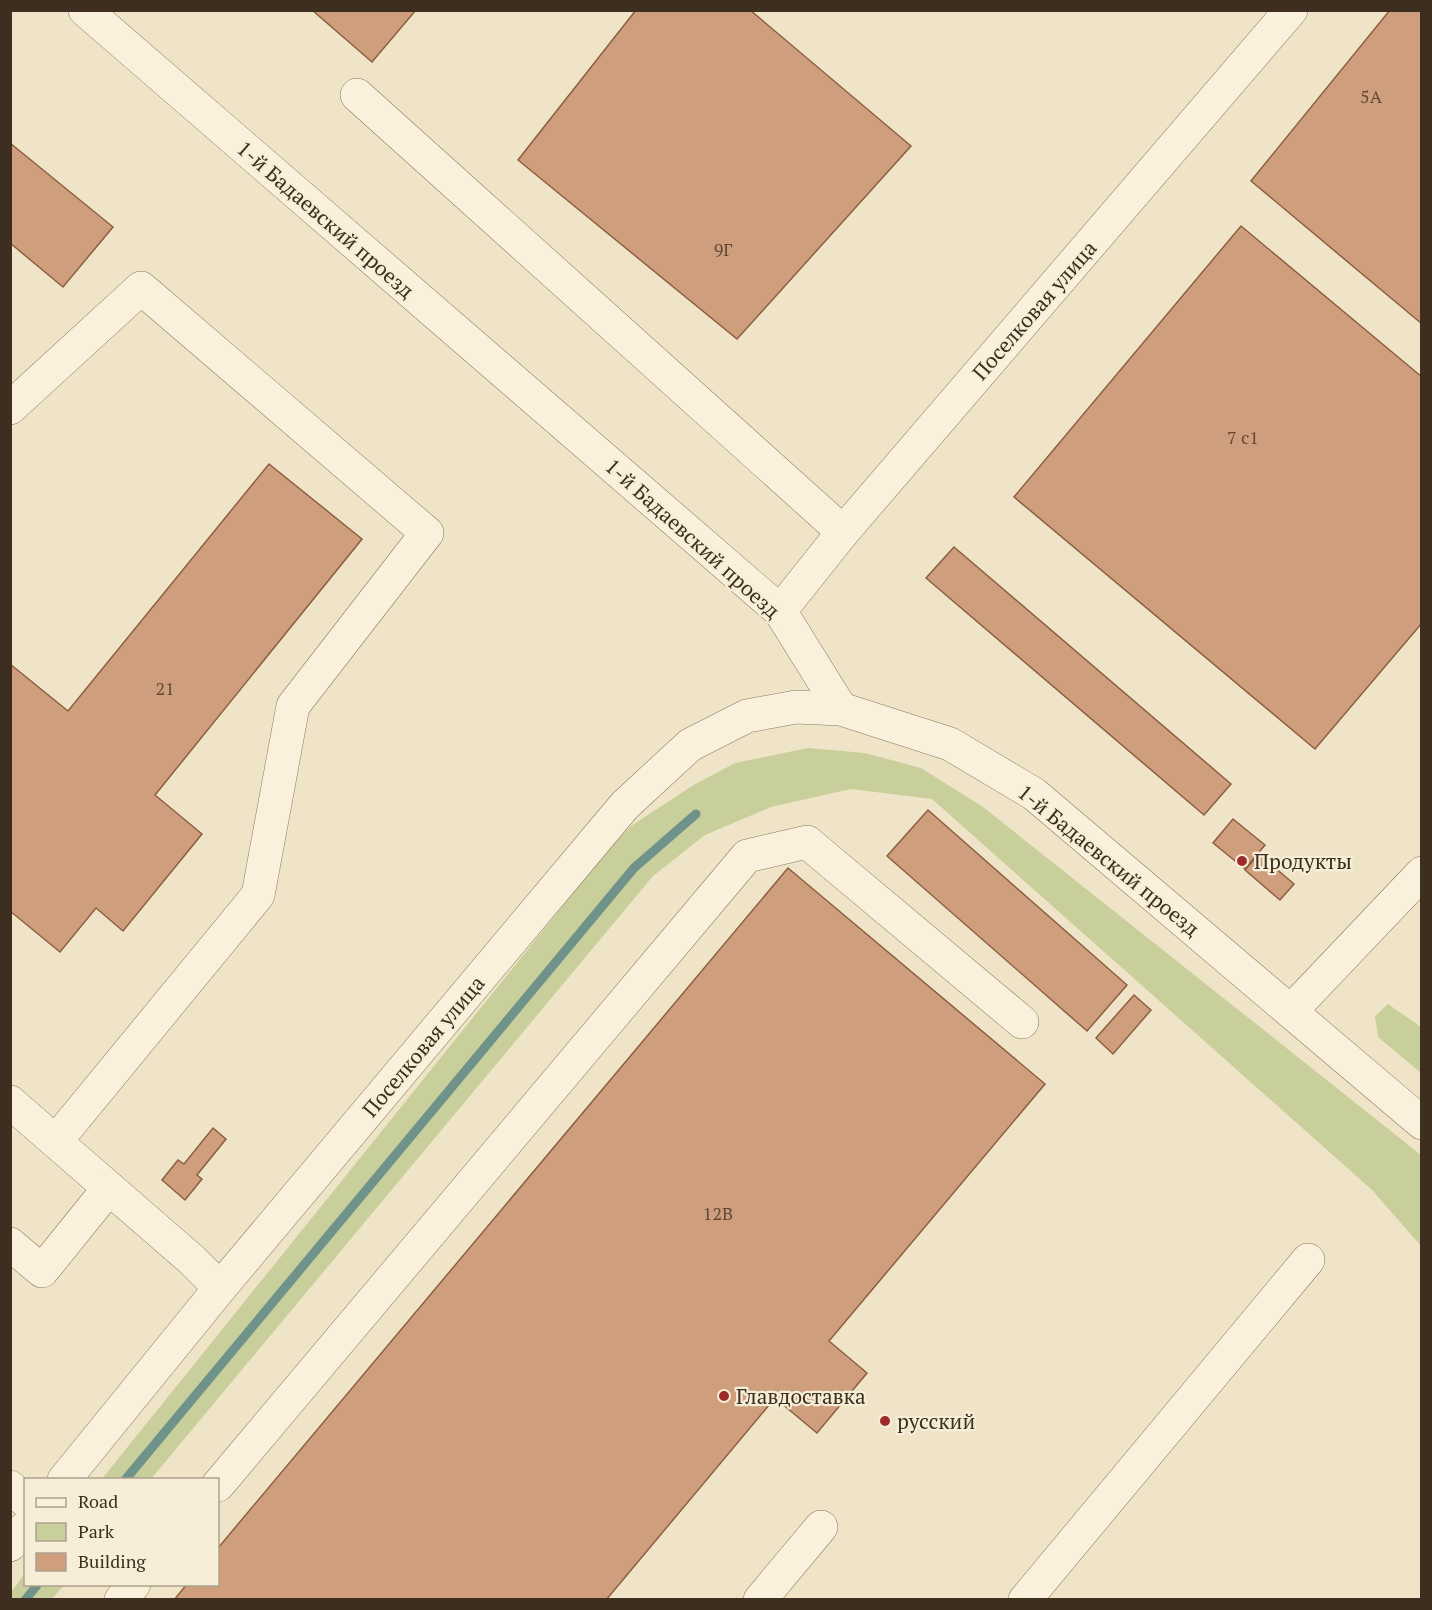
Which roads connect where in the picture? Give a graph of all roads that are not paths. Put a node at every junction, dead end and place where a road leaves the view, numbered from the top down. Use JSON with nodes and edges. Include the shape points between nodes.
{"nodes":[{"id":1,"x":85,"y":10,"type":"edge"},
{"id":2,"x":1291,"y":10,"type":"edge"},
{"id":3,"x":357,"y":95,"type":"dead end"},
{"id":4,"x":10,"y":408,"type":"edge"},
{"id":5,"x":843,"y":532,"type":"junction"},
{"id":6,"x":780,"y":611,"type":"junction"},
{"id":7,"x":841,"y":709,"type":"junction"},
{"id":8,"x":1422,"y":873,"type":"edge"},
{"id":9,"x":1290,"y":1011,"type":"junction"},
{"id":10,"x":1022,"y":1022,"type":"dead end"},
{"id":11,"x":10,"y":1102,"type":"edge"},
{"id":12,"x":1422,"y":1123,"type":"edge"},
{"id":13,"x":56,"y":1141,"type":"junction"},
{"id":14,"x":109,"y":1188,"type":"junction"},
{"id":15,"x":10,"y":1244,"type":"edge"},
{"id":16,"x":1308,"y":1260,"type":"dead end"},
{"id":17,"x":220,"y":1288,"type":"junction"},
{"id":18,"x":65,"y":1478,"type":"edge"},
{"id":19,"x":219,"y":1484,"type":"edge"},
{"id":20,"x":10,"y":1487,"type":"edge"},
{"id":21,"x":24,"y":1499,"type":"edge"},
{"id":22,"x":821,"y":1527,"type":"dead end"},
{"id":23,"x":24,"y":1529,"type":"edge"},
{"id":24,"x":10,"y":1545,"type":"edge"},
{"id":25,"x":132,"y":1586,"type":"edge"},
{"id":26,"x":121,"y":1599,"type":"edge"},
{"id":27,"x":760,"y":1599,"type":"edge"},
{"id":28,"x":1025,"y":1599,"type":"edge"}],
"edges":[{"from":1,"to":6,"type":"street","name":"1-й Бадаевский проезд"},
{"from":2,"to":5,"type":"street","name":"Поселковая улица"},
{"from":3,"to":5,"type":"street"},
{"from":4,"to":13,"type":"street","via":[[141,288],[427,533],[293,706],[258,895]]},
{"from":5,"to":6,"type":"street","name":"Поселковая улица"},
{"from":6,"to":7,"type":"street","name":"1-й Бадаевский проезд"},
{"from":7,"to":9,"type":"street","name":"1-й Бадаевский проезд","via":[[950,744],[1034,794]]},
{"from":7,"to":17,"type":"street","name":"Поселковая улица","via":[[796,707],[747,716],[690,745],[625,805]]},
{"from":8,"to":9,"type":"street"},
{"from":9,"to":12,"type":"street","name":"1-й Бадаевский проезд"},
{"from":10,"to":19,"type":"street","via":[[807,842],[747,856]]},
{"from":11,"to":13,"type":"street"},
{"from":13,"to":14,"type":"street"},
{"from":14,"to":15,"type":"street","via":[[42,1270]]},
{"from":14,"to":17,"type":"street"},
{"from":16,"to":28,"type":"street"},
{"from":17,"to":18,"type":"street","name":"Поселковая улица"},
{"from":20,"to":21,"type":"street"},
{"from":22,"to":27,"type":"street"},
{"from":23,"to":24,"type":"street"},
{"from":25,"to":26,"type":"street"}]}
